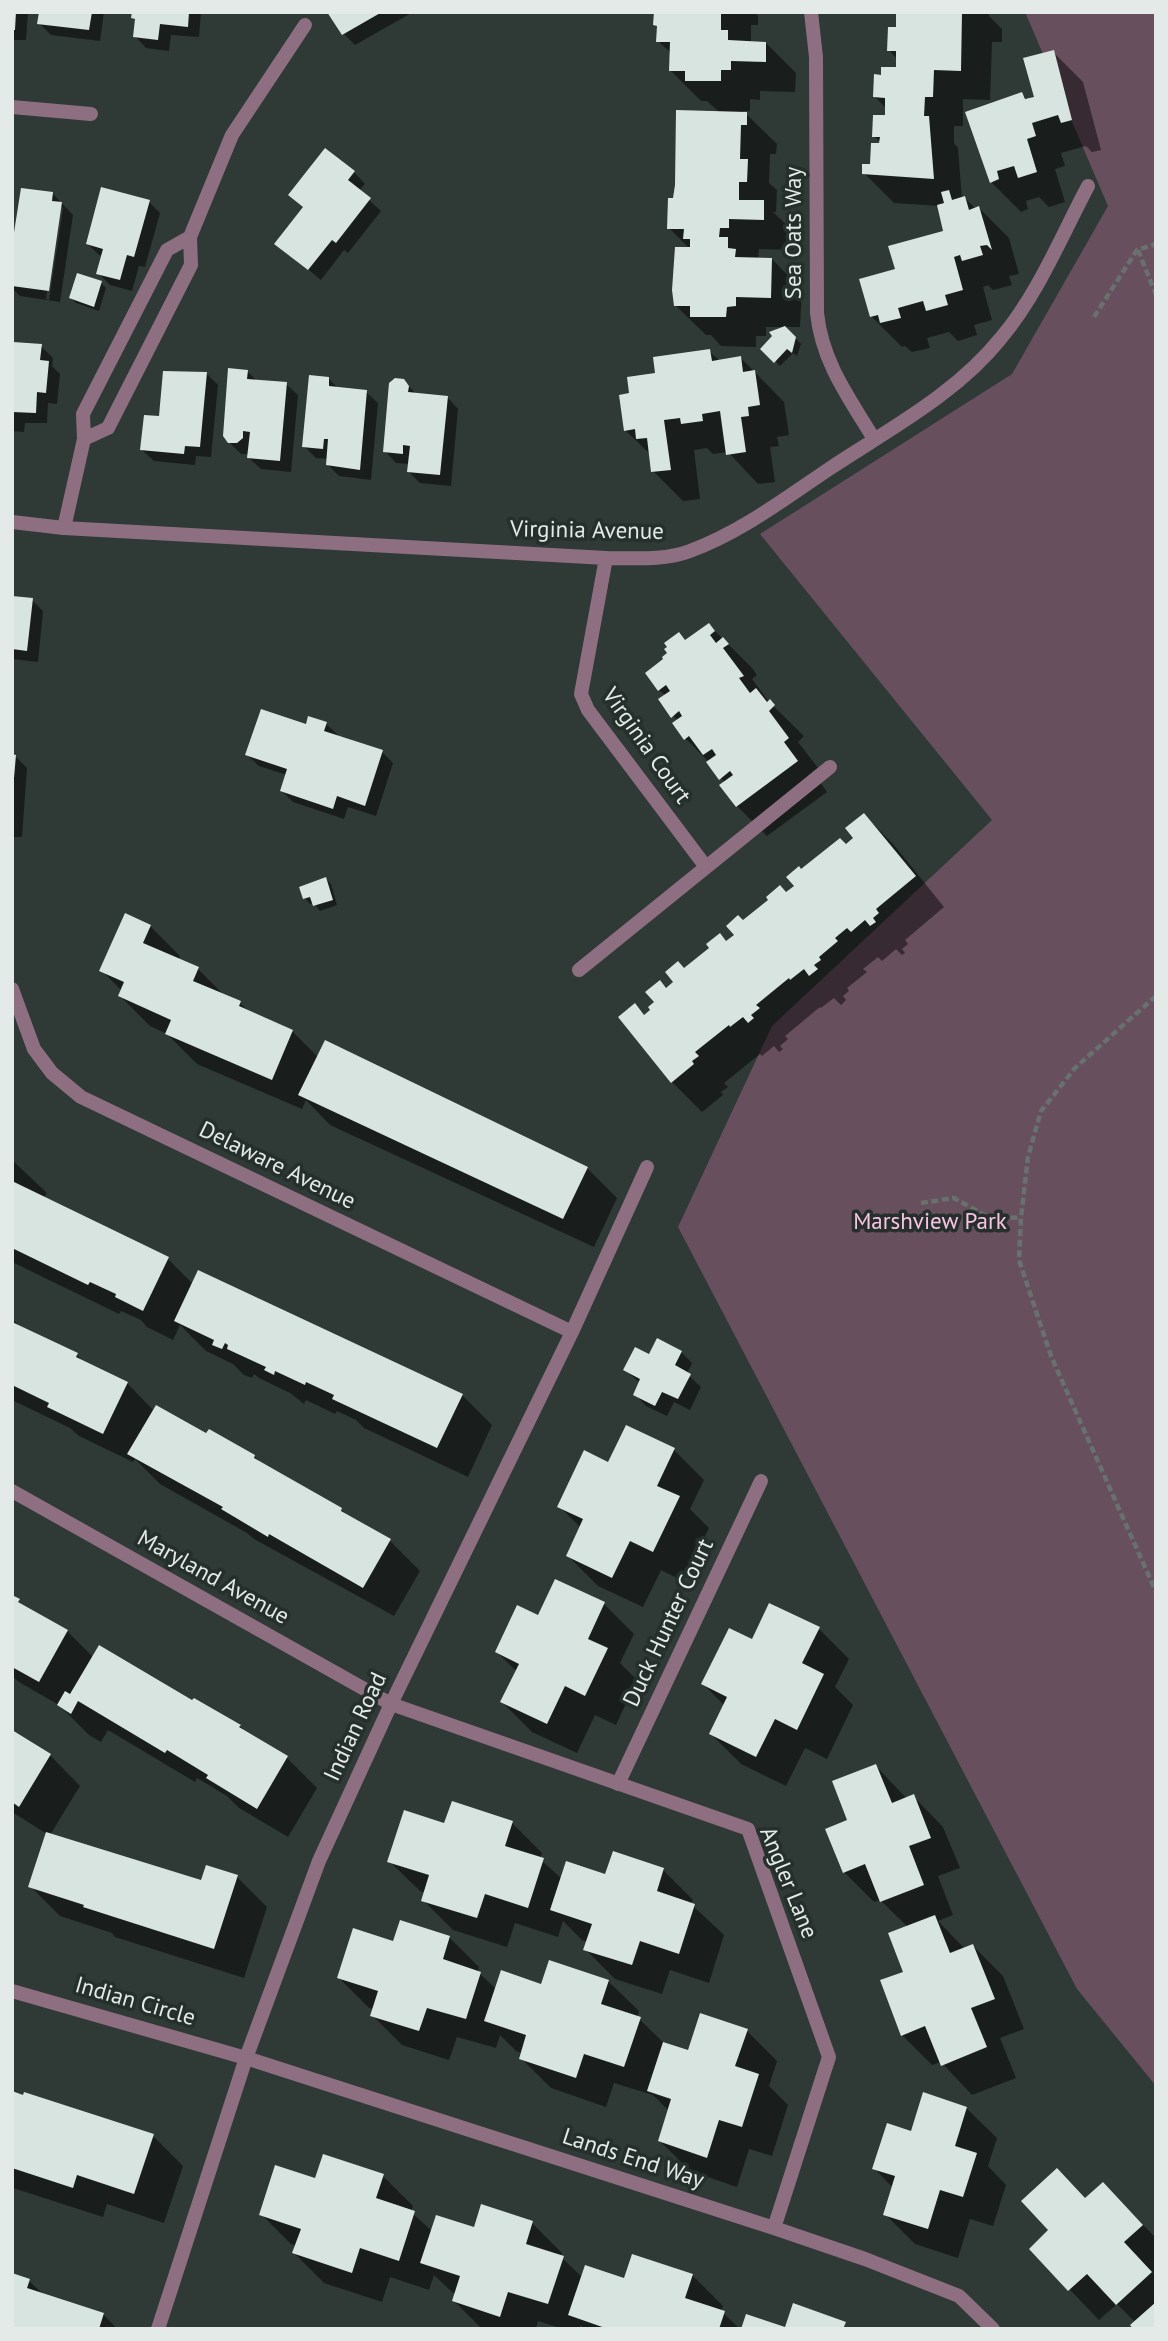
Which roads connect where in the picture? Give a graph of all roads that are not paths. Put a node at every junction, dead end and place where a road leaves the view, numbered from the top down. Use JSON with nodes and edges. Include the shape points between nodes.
{"nodes":[{"id":1,"x":811,"y":12,"type":"edge"},
{"id":2,"x":305,"y":25,"type":"dead end"},
{"id":3,"x":12,"y":107,"type":"edge"},
{"id":4,"x":91,"y":114,"type":"dead end"},
{"id":5,"x":1088,"y":186,"type":"dead end"},
{"id":6,"x":190,"y":237,"type":"junction"},
{"id":7,"x":85,"y":439,"type":"junction"},
{"id":8,"x":874,"y":439,"type":"junction"},
{"id":9,"x":12,"y":522,"type":"edge"},
{"id":10,"x":64,"y":528,"type":"junction"},
{"id":11,"x":606,"y":558,"type":"junction"},
{"id":12,"x":830,"y":767,"type":"dead end"},
{"id":13,"x":706,"y":867,"type":"junction"},
{"id":14,"x":579,"y":970,"type":"dead end"},
{"id":15,"x":12,"y":989,"type":"edge"},
{"id":16,"x":647,"y":1167,"type":"dead end"},
{"id":17,"x":572,"y":1332,"type":"junction"},
{"id":18,"x":761,"y":1481,"type":"dead end"},
{"id":19,"x":12,"y":1491,"type":"edge"},
{"id":20,"x":391,"y":1704,"type":"junction"},
{"id":21,"x":618,"y":1784,"type":"junction"},
{"id":22,"x":12,"y":1991,"type":"edge"},
{"id":23,"x":246,"y":2058,"type":"junction"},
{"id":24,"x":774,"y":2228,"type":"junction"},
{"id":25,"x":158,"y":2329,"type":"edge"},
{"id":26,"x":993,"y":2329,"type":"edge"}],
"edges":[{"from":1,"to":8,"type":"street","name":"Sea Oats Way","via":[[816,57],[820,336],[828,360]]},
{"from":2,"to":6,"type":"street","via":[[232,135]]},
{"from":3,"to":4,"type":"street"},
{"from":5,"to":8,"type":"street","name":"Virginia Avenue","via":[[1019,315],[1000,340],[944,393]]},
{"from":6,"to":7,"type":"street","via":[[167,250],[161,261],[83,414]]},
{"from":6,"to":7,"type":"street","via":[[191,265],[108,428]]},
{"from":7,"to":10,"type":"street"},
{"from":8,"to":11,"type":"street","name":"Virginia Avenue","via":[[722,537],[688,552]]},
{"from":9,"to":10,"type":"street","name":"Virginia Avenue"},
{"from":10,"to":11,"type":"street","name":"Virginia Avenue"},
{"from":11,"to":13,"type":"street","name":"Virginia Court","via":[[582,694],[589,710]]},
{"from":12,"to":13,"type":"street"},
{"from":13,"to":14,"type":"street"},
{"from":15,"to":17,"type":"street","name":"Delaware Avenue","via":[[34,1049],[52,1073],[81,1097]]},
{"from":16,"to":17,"type":"street","name":"Indian Road"},
{"from":17,"to":20,"type":"street","name":"Indian Road"},
{"from":18,"to":21,"type":"street","name":"Duck Hunter Court"},
{"from":19,"to":20,"type":"street","name":"Maryland Avenue"},
{"from":20,"to":21,"type":"street","name":"Angler Lane"},
{"from":20,"to":23,"type":"street","name":"Indian Road","via":[[318,1861]]},
{"from":21,"to":24,"type":"street","name":"Angler Lane","via":[[748,1829],[825,2045],[829,2057]]},
{"from":22,"to":23,"type":"street","name":"Indian Circle"},
{"from":23,"to":24,"type":"street","name":"Lands End Way"},
{"from":23,"to":25,"type":"street","name":"Indian Road"},
{"from":24,"to":26,"type":"street","name":"Lands End Way","via":[[959,2296]]}]}
